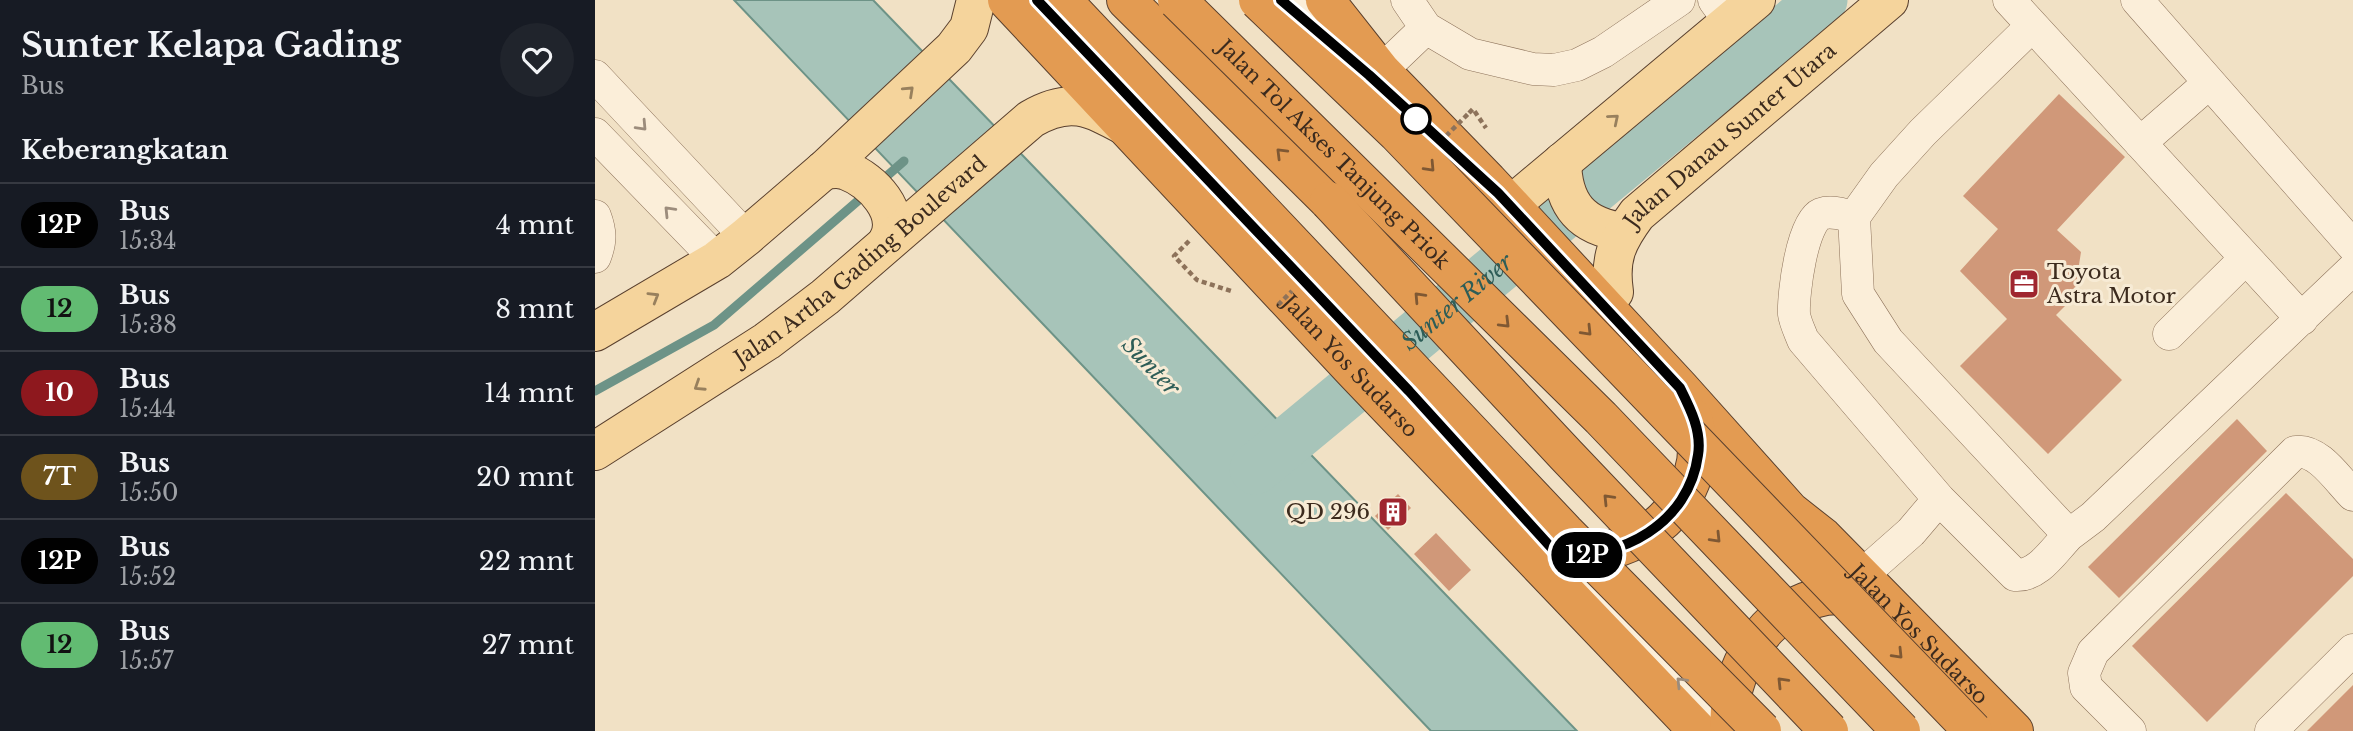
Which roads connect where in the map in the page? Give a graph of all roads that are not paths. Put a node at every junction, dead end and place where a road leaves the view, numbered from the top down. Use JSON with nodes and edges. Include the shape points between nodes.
{"nodes":[{"id":1,"x":977,"y":0,"type":"edge"},
{"id":2,"x":1007,"y":0,"type":"edge"},
{"id":3,"x":1037,"y":0,"type":"edge"},
{"id":4,"x":1062,"y":0,"type":"edge"},
{"id":5,"x":1126,"y":0,"type":"edge"},
{"id":6,"x":1177,"y":0,"type":"edge"},
{"id":7,"x":1258,"y":0,"type":"edge"},
{"id":8,"x":1281,"y":0,"type":"edge"},
{"id":9,"x":1309,"y":0,"type":"edge"},
{"id":10,"x":1325,"y":0,"type":"edge"},
{"id":11,"x":1407,"y":0,"type":"edge"},
{"id":12,"x":1679,"y":0,"type":"edge"},
{"id":13,"x":1889,"y":0,"type":"edge"},
{"id":14,"x":2009,"y":0,"type":"edge"},
{"id":15,"x":2137,"y":0,"type":"edge"},
{"id":16,"x":1733,"y":7,"type":"edge"},
{"id":17,"x":2032,"y":26,"type":"junction"},
{"id":18,"x":1349,"y":29,"type":"junction"},
{"id":19,"x":1426,"y":29,"type":"junction"},
{"id":20,"x":1381,"y":71,"type":"junction"},
{"id":21,"x":2209,"y":82,"type":"junction"},
{"id":22,"x":599,"y":89,"type":"edge"},
{"id":23,"x":1129,"y":128,"type":"junction"},
{"id":24,"x":595,"y":134,"type":"edge"},
{"id":25,"x":2140,"y":143,"type":"junction"},
{"id":26,"x":841,"y":173,"type":"junction"},
{"id":27,"x":1546,"y":210,"type":"junction"},
{"id":28,"x":595,"y":216,"type":"edge"},
{"id":29,"x":1854,"y":216,"type":"junction"},
{"id":30,"x":888,"y":225,"type":"junction"},
{"id":31,"x":2346,"y":225,"type":"edge"},
{"id":32,"x":1624,"y":232,"type":"junction"},
{"id":33,"x":746,"y":237,"type":"junction"},
{"id":34,"x":595,"y":257,"type":"edge"},
{"id":35,"x":2246,"y":258,"type":"junction"},
{"id":36,"x":716,"y":260,"type":"junction"},
{"id":37,"x":2353,"y":269,"type":"edge"},
{"id":38,"x":1614,"y":292,"type":"junction"},
{"id":39,"x":2302,"y":319,"type":"junction"},
{"id":40,"x":595,"y":332,"type":"edge"},
{"id":41,"x":2169,"y":334,"type":"dead end"},
{"id":42,"x":1363,"y":362,"type":"junction"},
{"id":43,"x":1680,"y":388,"type":"junction"},
{"id":44,"x":1401,"y":401,"type":"junction"},
{"id":45,"x":595,"y":452,"type":"edge"},
{"id":46,"x":2353,"y":495,"type":"edge"},
{"id":47,"x":1939,"y":499,"type":"junction"},
{"id":48,"x":1509,"y":532,"type":"junction"},
{"id":49,"x":2069,"y":535,"type":"junction"},
{"id":50,"x":1823,"y":537,"type":"junction"},
{"id":51,"x":1557,"y":554,"type":"junction"},
{"id":52,"x":1860,"y":577,"type":"junction"},
{"id":53,"x":1896,"y":614,"type":"junction"},
{"id":54,"x":2353,"y":650,"type":"edge"},
{"id":55,"x":2353,"y":672,"type":"edge"},
{"id":56,"x":1697,"y":731,"type":"edge"},
{"id":57,"x":1729,"y":731,"type":"edge"},
{"id":58,"x":1762,"y":731,"type":"edge"},
{"id":59,"x":1829,"y":731,"type":"edge"},
{"id":60,"x":1901,"y":731,"type":"edge"},
{"id":61,"x":1973,"y":731,"type":"edge"},
{"id":62,"x":2014,"y":731,"type":"edge"},
{"id":63,"x":2130,"y":731,"type":"edge"},
{"id":64,"x":2271,"y":731,"type":"edge"},
{"id":65,"x":2293,"y":731,"type":"edge"}],
"edges":[{"from":26,"to":1,"type":"main road","one_way":true,"via":[[860,137],[962,38]]},
{"from":2,"to":23,"type":"highway","name":"Jalan Yos Sudarso"},
{"from":3,"to":42,"type":"street"},
{"from":4,"to":58,"type":"highway","bridge":true,"via":[[1565,532]]},
{"from":59,"to":5,"type":"highway","name":"Jalan Tol Akses Tanjung Priok","one_way":true,"bridge":true,"via":[[1329,201]]},
{"from":6,"to":60,"type":"highway","name":"Jalan Tol Akses Tanjung Priok","one_way":true,"bridge":true,"via":[[1601,418]]},
{"from":7,"to":61,"type":"highway","one_way":true,"bridge":true,"via":[[1397,133]]},
{"from":8,"to":27,"type":"street","via":[[1454,155]]},
{"from":9,"to":18,"type":"highway","name":"Jalan Yos Sudarso"},
{"from":10,"to":18,"type":"highway","name":"Jalan Yos Sudarso"},
{"from":11,"to":19,"type":"street"},
{"from":12,"to":19,"type":"street","via":[[1603,52],[1555,71],[1470,54]]},
{"from":13,"to":32,"type":"main road","name":"Jalan Danau Sunter Utara","via":[[1637,214]]},
{"from":14,"to":17,"type":"street"},
{"from":15,"to":21,"type":"street"},
{"from":27,"to":16,"type":"main road","one_way":true},
{"from":17,"to":25,"type":"street"},
{"from":17,"to":29,"type":"street","via":[[1884,174]]},
{"from":18,"to":20,"type":"highway","name":"Jalan Yos Sudarso"},
{"from":19,"to":20,"type":"street"},
{"from":20,"to":27,"type":"highway","name":"Jalan Yos Sudarso"},
{"from":21,"to":25,"type":"street"},
{"from":21,"to":31,"type":"street"},
{"from":22,"to":33,"type":"street","one_way":true},
{"from":23,"to":30,"type":"main road","name":"Jalan Artha Gading Boulevard","via":[[1099,112],[1072,105],[1058,107],[1031,119],[927,210]]},
{"from":23,"to":42,"type":"highway","name":"Jalan Yos Sudarso"},
{"from":36,"to":24,"type":"street","one_way":true},
{"from":25,"to":35,"type":"street"},
{"from":26,"to":30,"type":"main road","via":[[875,190]]},
{"from":26,"to":33,"type":"main road"},
{"from":27,"to":32,"type":"main road"},
{"from":27,"to":38,"type":"highway","name":"Jalan Yos Sudarso"},
{"from":27,"to":43,"type":"highway","name":"Jalan Yos Sudarso"},
{"from":28,"to":34,"type":"street","via":[[601,232]]},
{"from":29,"to":47,"type":"street","via":[[1820,215],[1810,224],[1794,317],[1803,340],[1821,363]]},
{"from":29,"to":49,"type":"street","via":[[1858,294],[1888,341]]},
{"from":30,"to":45,"type":"main road","name":"Jalan Artha Gading Boulevard","one_way":true,"via":[[825,297],[767,341]]},
{"from":32,"to":38,"type":"main road","name":"Jalan Danau Sunter Utara","via":[[1613,258]]},
{"from":33,"to":36,"type":"main road"},
{"from":35,"to":39,"type":"street"},
{"from":35,"to":41,"type":"street"},
{"from":40,"to":36,"type":"main road","one_way":true},
{"from":37,"to":39,"type":"street"},
{"from":38,"to":50,"type":"highway","name":"Jalan Yos Sudarso","via":[[1799,501]]},
{"from":39,"to":49,"type":"street"},
{"from":42,"to":44,"type":"highway","name":"Jalan Yos Sudarso"},
{"from":43,"to":50,"type":"highway","name":"Jalan Yos Sudarso","via":[[1790,511]]},
{"from":43,"to":51,"type":"highway","via":[[1691,411],[1699,453],[1693,475],[1670,514],[1653,530],[1613,551]]},
{"from":44,"to":48,"type":"highway","name":"Jalan Yos Sudarso"},
{"from":44,"to":51,"type":"street"},
{"from":46,"to":63,"type":"street","via":[[2316,456],[2304,450],[2295,452],[2094,652],[2084,673],[2086,687]]},
{"from":47,"to":49,"type":"street","via":[[2015,575],[2033,572]]},
{"from":47,"to":52,"type":"street","via":[[1903,540]]},
{"from":48,"to":51,"type":"highway"},
{"from":48,"to":56,"type":"highway","name":"Jalan Yos Sudarso"},
{"from":50,"to":52,"type":"highway","name":"Jalan Yos Sudarso"},
{"from":57,"to":51,"type":"street","one_way":true},
{"from":52,"to":53,"type":"highway","name":"Jalan Yos Sudarso"},
{"from":53,"to":57,"type":"highway","via":[[1875,601],[1840,594],[1817,598],[1777,619],[1760,635],[1737,674]]},
{"from":53,"to":62,"type":"highway","name":"Jalan Yos Sudarso"},
{"from":54,"to":64,"type":"street"},
{"from":55,"to":65,"type":"street"}]}
